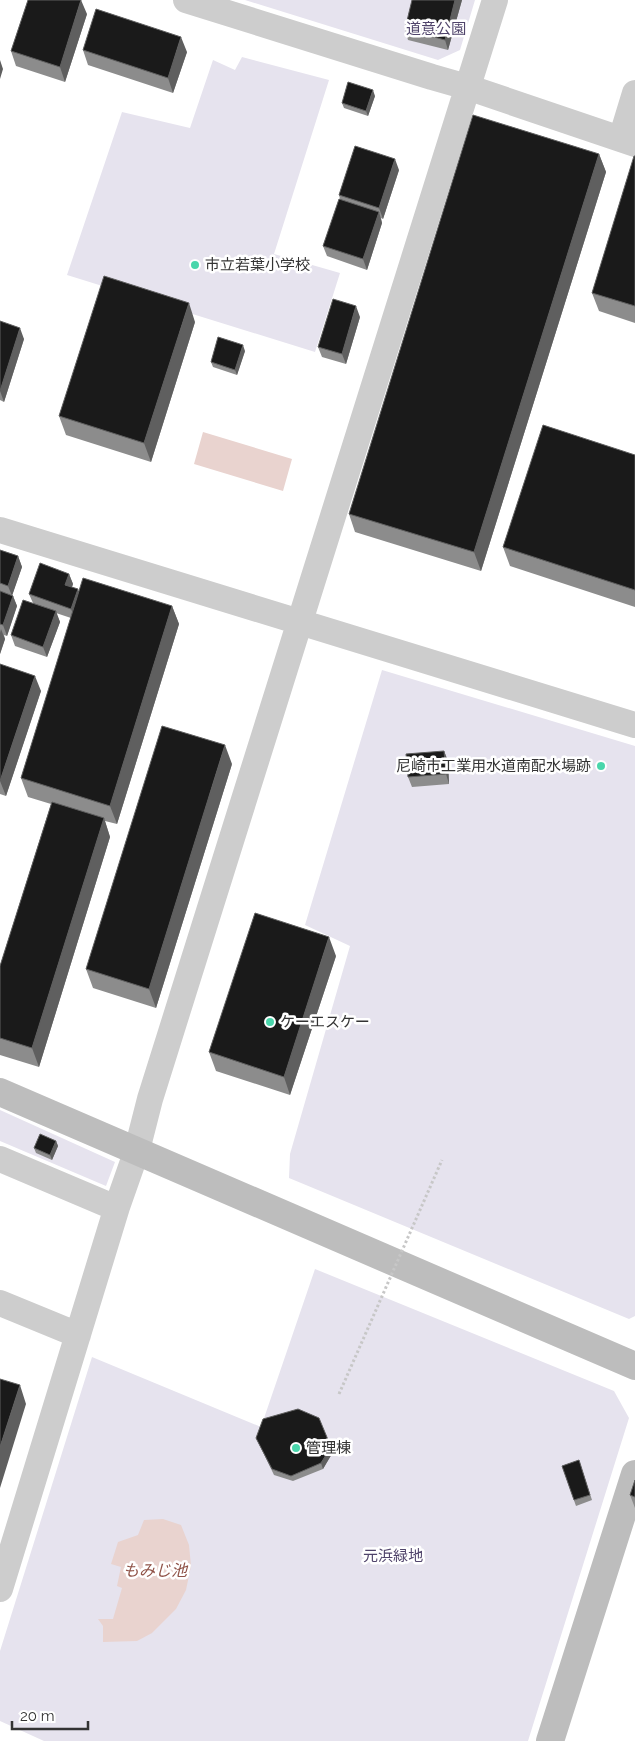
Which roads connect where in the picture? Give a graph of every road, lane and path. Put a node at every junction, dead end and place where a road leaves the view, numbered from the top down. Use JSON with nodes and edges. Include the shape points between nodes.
{"nodes":[{"id":1,"x":186,"y":0,"type":"edge"},
{"id":2,"x":495,"y":0,"type":"edge"},
{"id":3,"x":467,"y":87,"type":"junction"},
{"id":4,"x":635,"y":93,"type":"edge"},
{"id":5,"x":628,"y":141,"type":"edge"},
{"id":6,"x":0,"y":530,"type":"edge"},
{"id":7,"x":300,"y":623,"type":"junction"},
{"id":8,"x":635,"y":725,"type":"edge"},
{"id":9,"x":0,"y":1092,"type":"edge"},
{"id":10,"x":137,"y":1150,"type":"junction"},
{"id":11,"x":0,"y":1159,"type":"edge"},
{"id":12,"x":442,"y":1160,"type":"dead end"},
{"id":13,"x":117,"y":1207,"type":"junction"},
{"id":14,"x":0,"y":1303,"type":"edge"},
{"id":15,"x":78,"y":1335,"type":"junction"},
{"id":16,"x":635,"y":1366,"type":"edge"},
{"id":17,"x":339,"y":1394,"type":"dead end"},
{"id":18,"x":635,"y":1474,"type":"edge"},
{"id":19,"x":0,"y":1589,"type":"edge"},
{"id":20,"x":550,"y":1741,"type":"edge"}],
"edges":[{"from":1,"to":3,"type":"street"},
{"from":2,"to":3,"type":"street"},
{"from":3,"to":5,"type":"street"},
{"from":3,"to":7,"type":"street"},
{"from":4,"to":5,"type":"street"},
{"from":6,"to":7,"type":"street"},
{"from":7,"to":8,"type":"street"},
{"from":7,"to":10,"type":"street","via":[[150,1099]]},
{"from":9,"to":10,"type":"street"},
{"from":10,"to":13,"type":"street"},
{"from":10,"to":16,"type":"street"},
{"from":11,"to":13,"type":"street"},
{"from":12,"to":17,"type":"path","bridge":true},
{"from":13,"to":15,"type":"street"},
{"from":14,"to":15,"type":"street"},
{"from":15,"to":19,"type":"street"},
{"from":18,"to":20,"type":"street"}]}
